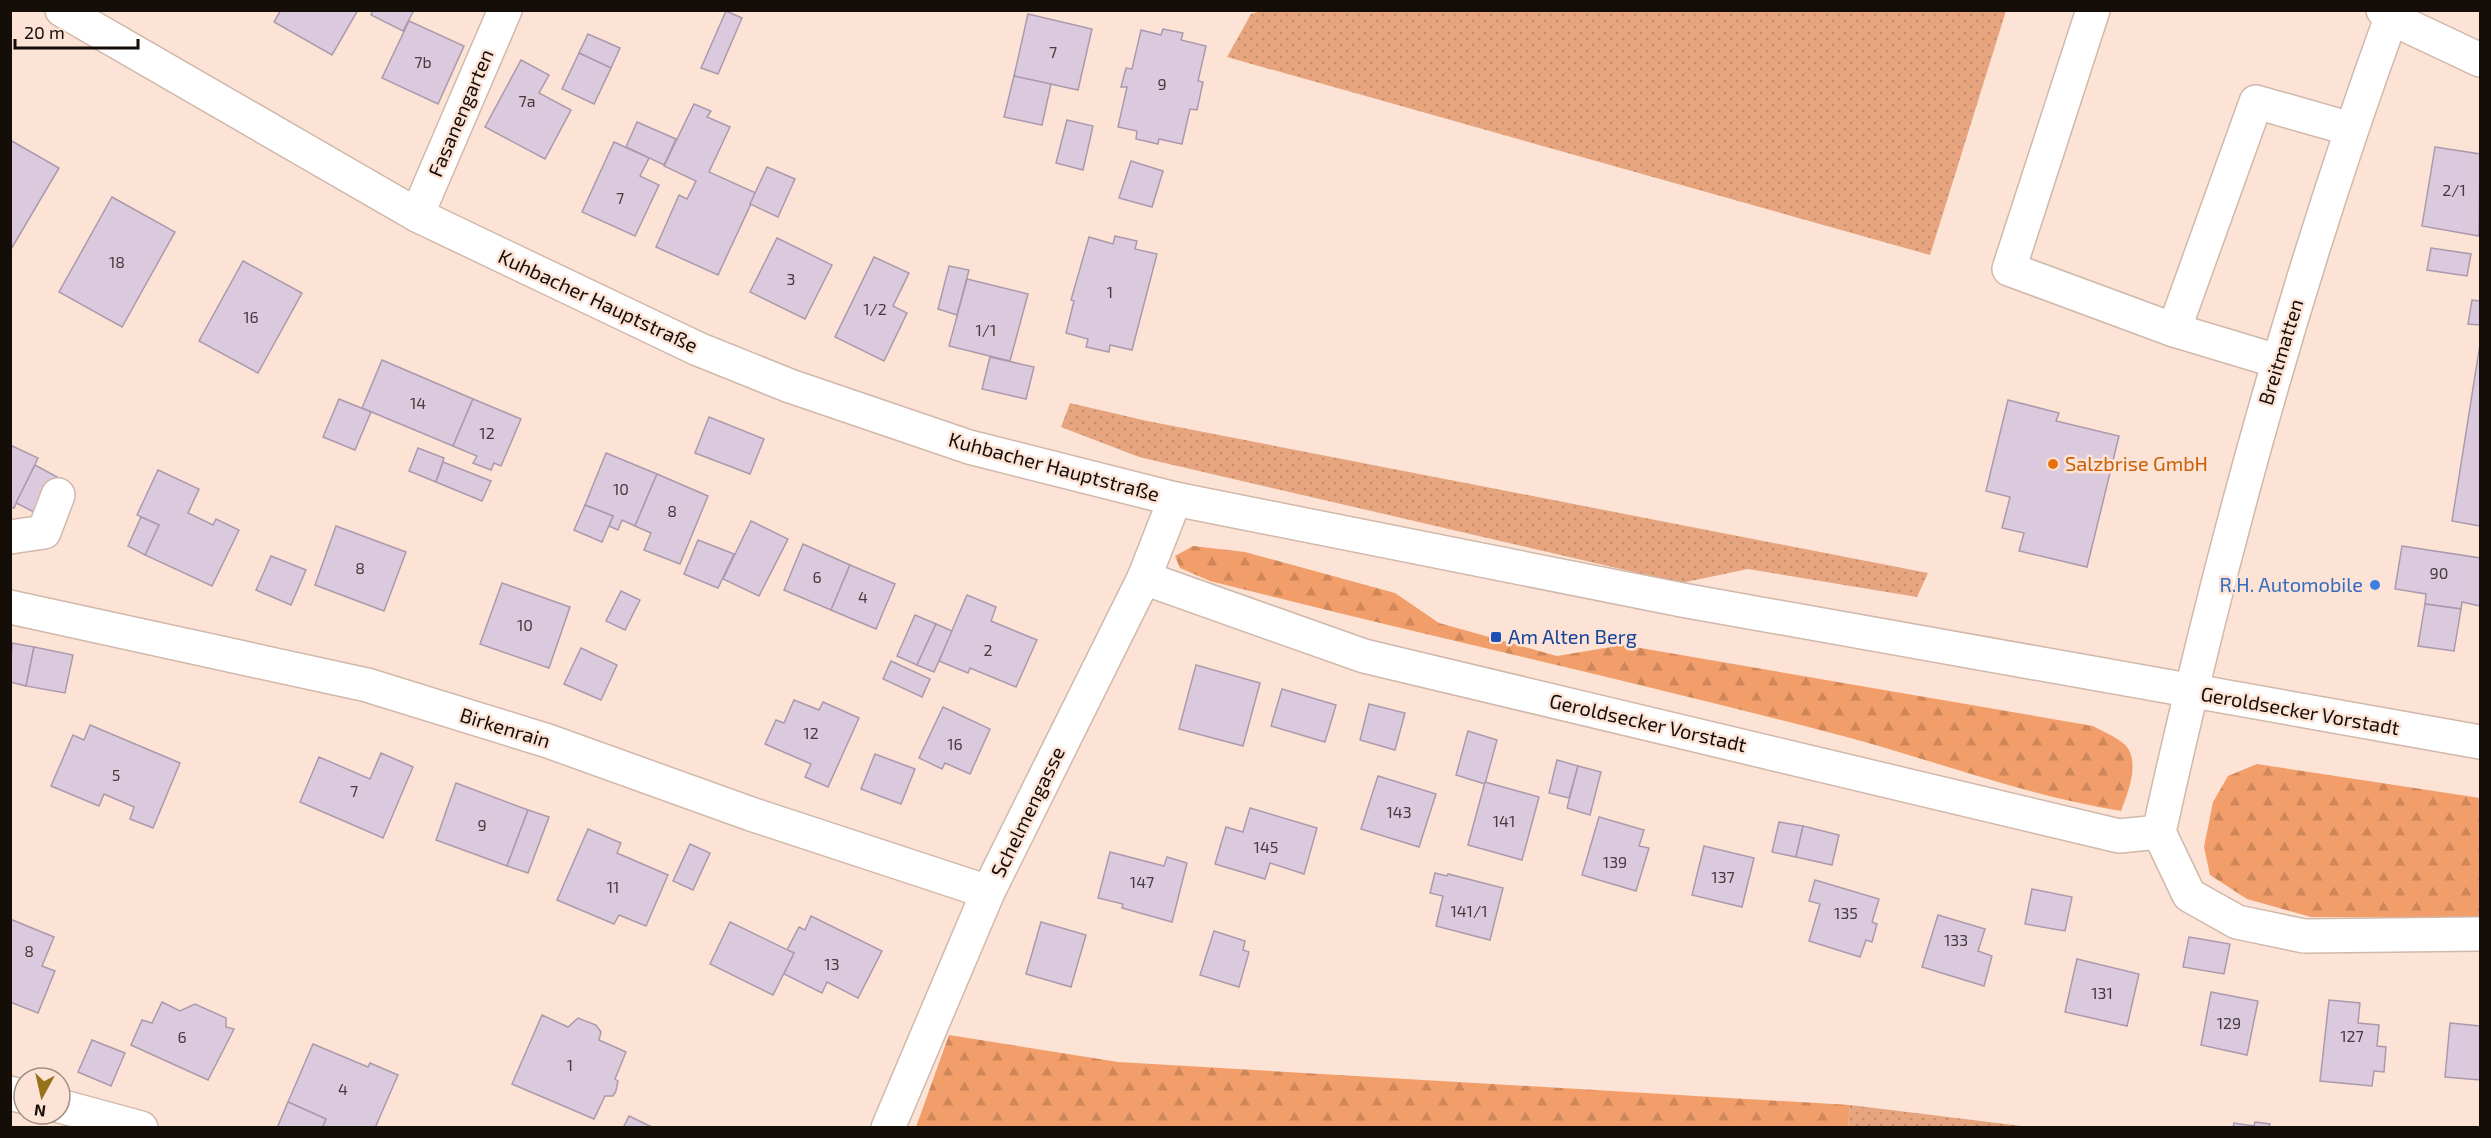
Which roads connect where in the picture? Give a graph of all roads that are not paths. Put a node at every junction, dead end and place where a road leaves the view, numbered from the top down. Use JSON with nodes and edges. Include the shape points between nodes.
{"nodes":[{"id":1,"x":62,"y":10,"type":"edge"},
{"id":2,"x":505,"y":10,"type":"edge"},
{"id":3,"x":2093,"y":10,"type":"edge"},
{"id":4,"x":2387,"y":14,"type":"edge"},
{"id":5,"x":2481,"y":60,"type":"edge"},
{"id":6,"x":2351,"y":129,"type":"junction"},
{"id":7,"x":417,"y":215,"type":"junction"},
{"id":8,"x":2174,"y":330,"type":"junction"},
{"id":9,"x":2277,"y":361,"type":"junction"},
{"id":10,"x":58,"y":495,"type":"dead end"},
{"id":11,"x":1175,"y":499,"type":"junction"},
{"id":12,"x":10,"y":537,"type":"edge"},
{"id":13,"x":1144,"y":578,"type":"junction"},
{"id":14,"x":10,"y":607,"type":"edge"},
{"id":15,"x":2190,"y":692,"type":"junction"},
{"id":16,"x":2481,"y":742,"type":"edge"},
{"id":17,"x":2159,"y":832,"type":"junction"},
{"id":18,"x":988,"y":892,"type":"junction"},
{"id":19,"x":2481,"y":934,"type":"edge"},
{"id":20,"x":72,"y":1109,"type":"edge"},
{"id":21,"x":141,"y":1128,"type":"edge"},
{"id":22,"x":888,"y":1128,"type":"edge"}],
"edges":[{"from":1,"to":7,"type":"street","name":"Kuhbacher Hauptstraße"},
{"from":2,"to":7,"type":"street","name":"Fasanengarten"},
{"from":3,"to":8,"type":"street","via":[[2009,269]]},
{"from":4,"to":5,"type":"street","name":"Breitmatten"},
{"from":4,"to":6,"type":"street","name":"Breitmatten"},
{"from":6,"to":8,"type":"street","via":[[2256,102]]},
{"from":6,"to":9,"type":"street","name":"Breitmatten"},
{"from":7,"to":11,"type":"street","name":"Kuhbacher Hauptstraße","via":[[698,349],[790,386],[969,447]]},
{"from":8,"to":9,"type":"street"},
{"from":9,"to":15,"type":"street","name":"Breitmatten","via":[[2231,524]]},
{"from":10,"to":12,"type":"street","via":[[44,532]]},
{"from":11,"to":13,"type":"street","name":"Schelmengasse"},
{"from":11,"to":15,"type":"street","name":"Kuhbacher Hauptstraße","via":[[1683,600]]},
{"from":13,"to":17,"type":"street","name":"Geroldsecker Vorstadt","via":[[1364,656],[2119,836]]},
{"from":13,"to":18,"type":"street","name":"Schelmengasse"},
{"from":14,"to":18,"type":"street","name":"Birkenrain","via":[[367,685],[548,741],[751,814]]},
{"from":15,"to":16,"type":"street","name":"Geroldsecker Vorstadt"},
{"from":15,"to":17,"type":"street","name":"Geroldsecker Vorstadt"},
{"from":17,"to":19,"type":"street","via":[[2189,895],[2237,922],[2304,936]]},
{"from":18,"to":22,"type":"street","name":"Schelmengasse"},
{"from":20,"to":21,"type":"street"}]}
